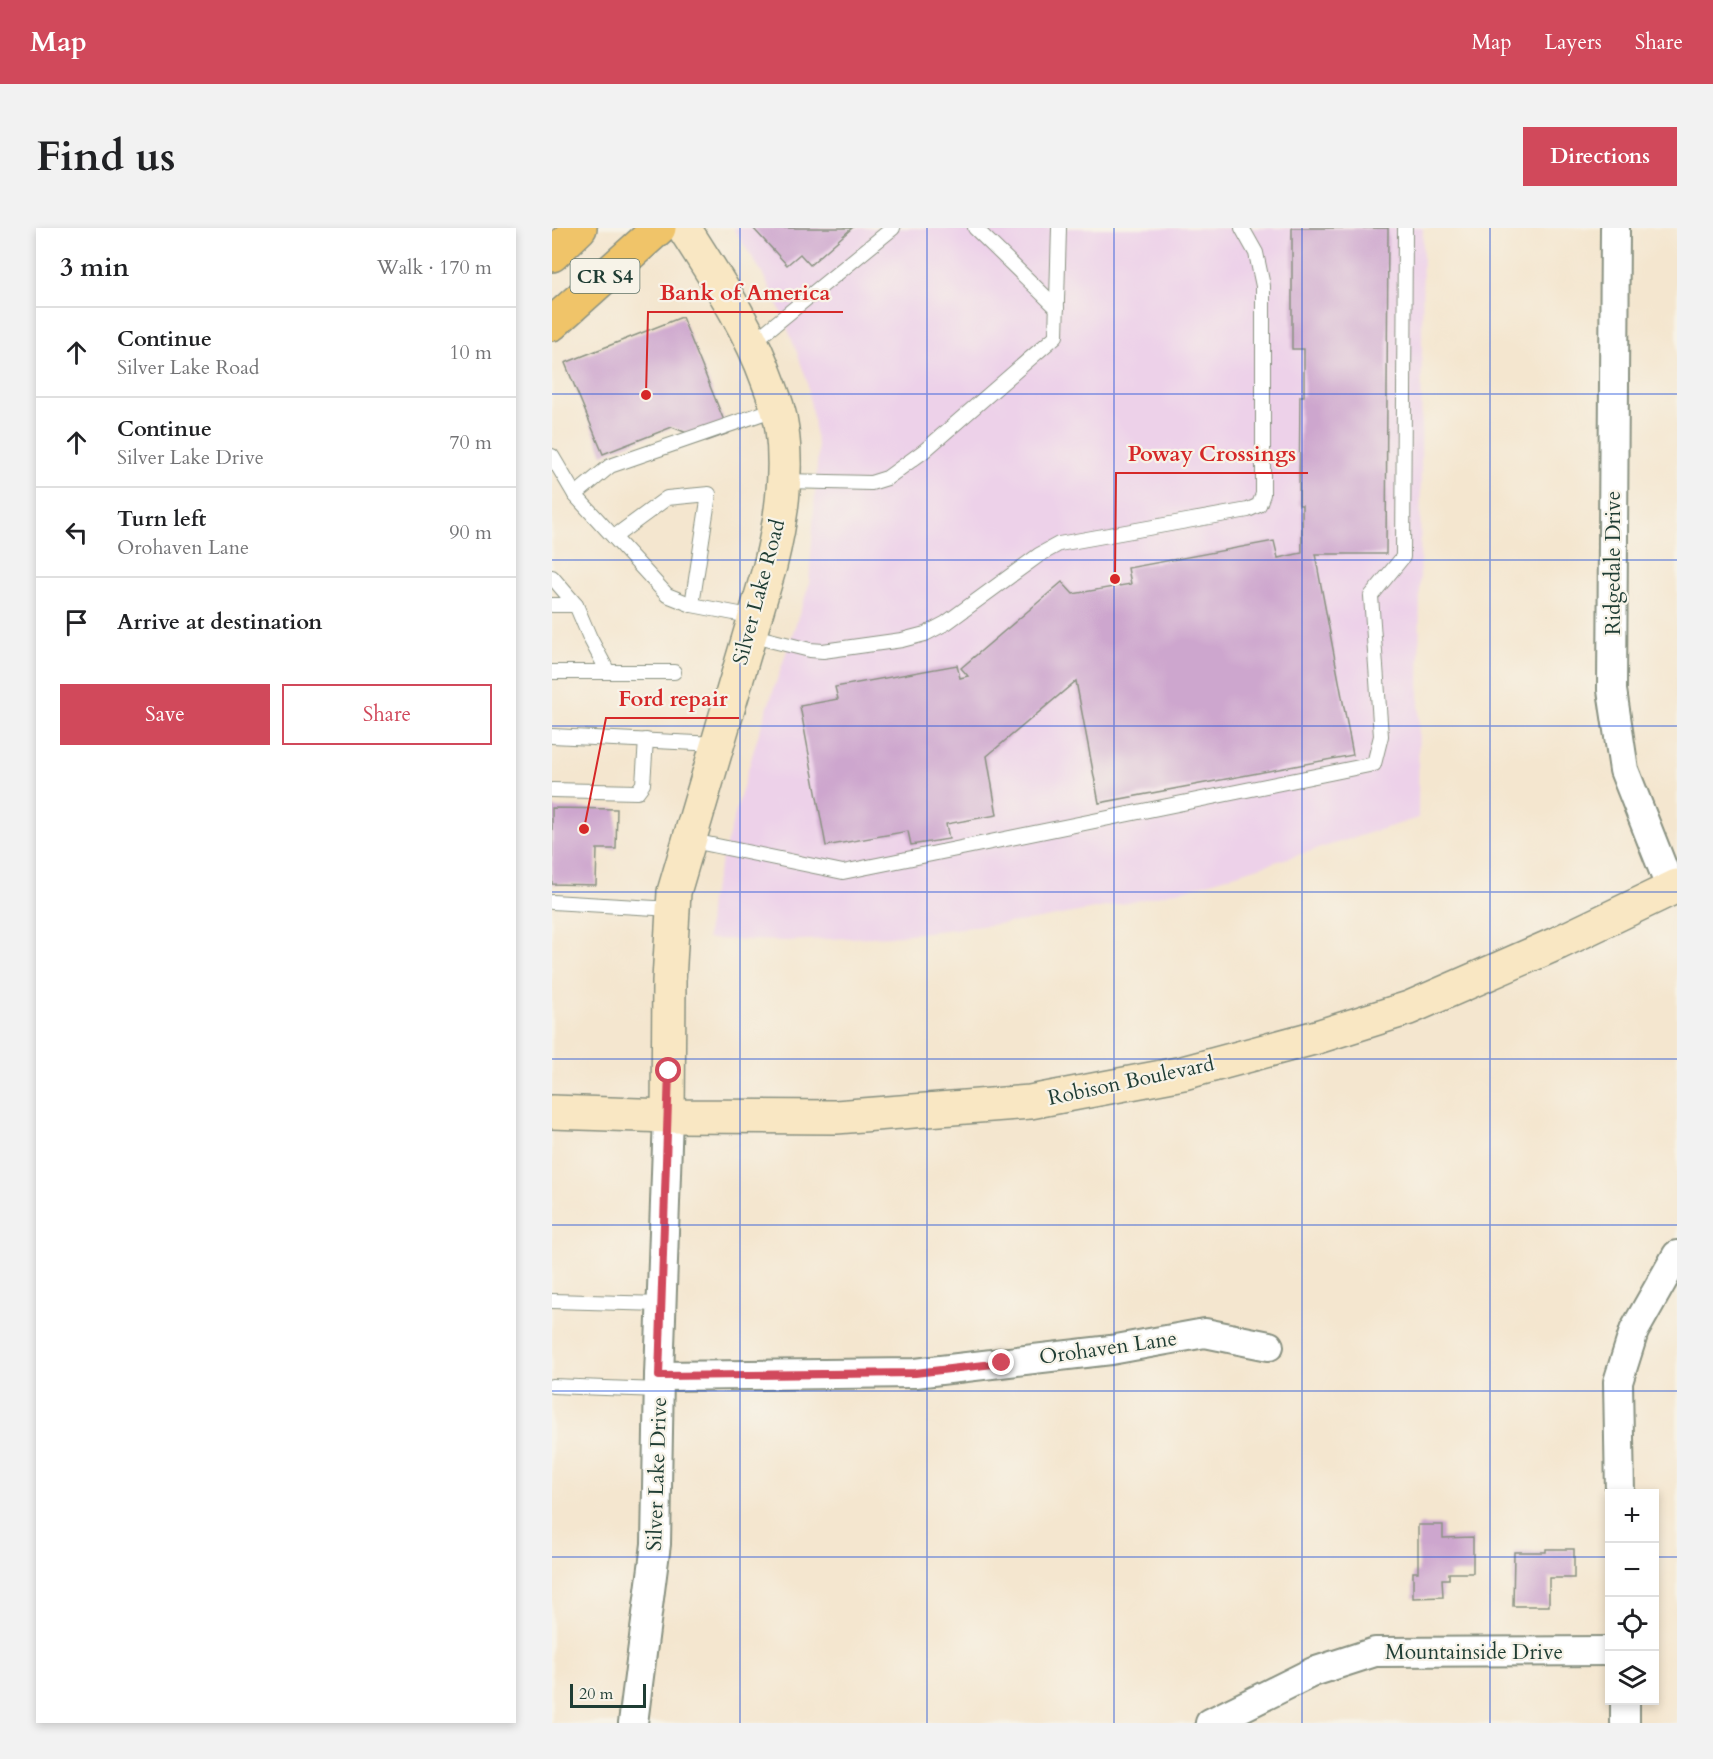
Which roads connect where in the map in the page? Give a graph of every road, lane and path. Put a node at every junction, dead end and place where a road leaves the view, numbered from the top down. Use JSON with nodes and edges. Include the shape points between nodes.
{"nodes":[{"id":1,"x":659,"y":228,"type":"edge"},
{"id":2,"x":684,"y":228,"type":"edge"},
{"id":3,"x":892,"y":228,"type":"edge"},
{"id":4,"x":975,"y":228,"type":"edge"},
{"id":5,"x":1059,"y":228,"type":"edge"},
{"id":6,"x":1242,"y":228,"type":"edge"},
{"id":7,"x":1404,"y":228,"type":"edge"},
{"id":8,"x":1615,"y":228,"type":"edge"},
{"id":9,"x":1057,"y":308,"type":"junction"},
{"id":10,"x":552,"y":324,"type":"edge"},
{"id":11,"x":752,"y":343,"type":"junction"},
{"id":12,"x":778,"y":408,"type":"junction"},
{"id":13,"x":552,"y":456,"type":"edge"},
{"id":14,"x":784,"y":481,"type":"junction"},
{"id":15,"x":575,"y":495,"type":"junction"},
{"id":16,"x":614,"y":537,"type":"junction"},
{"id":17,"x":552,"y":577,"type":"edge"},
{"id":18,"x":552,"y":605,"type":"edge"},
{"id":19,"x":576,"y":605,"type":"junction"},
{"id":20,"x":692,"y":605,"type":"junction"},
{"id":21,"x":752,"y":626,"type":"junction"},
{"id":22,"x":552,"y":672,"type":"edge"},
{"id":23,"x":608,"y":672,"type":"junction"},
{"id":24,"x":674,"y":672,"type":"dead end"},
{"id":25,"x":552,"y":736,"type":"edge"},
{"id":26,"x":646,"y":740,"type":"junction"},
{"id":27,"x":717,"y":744,"type":"junction"},
{"id":28,"x":552,"y":790,"type":"edge"},
{"id":29,"x":688,"y":840,"type":"junction"},
{"id":30,"x":1674,"y":888,"type":"edge"},
{"id":31,"x":552,"y":902,"type":"edge"},
{"id":32,"x":672,"y":909,"type":"junction"},
{"id":33,"x":552,"y":1112,"type":"edge"},
{"id":34,"x":668,"y":1116,"type":"junction"},
{"id":35,"x":1677,"y":1255,"type":"edge"},
{"id":36,"x":552,"y":1301,"type":"edge"},
{"id":37,"x":661,"y":1304,"type":"junction"},
{"id":38,"x":1269,"y":1346,"type":"dead end"},
{"id":39,"x":659,"y":1383,"type":"junction"},
{"id":40,"x":552,"y":1386,"type":"edge"},
{"id":41,"x":1620,"y":1489,"type":"edge"},
{"id":42,"x":1605,"y":1651,"type":"edge"},
{"id":43,"x":1625,"y":1705,"type":"edge"},
{"id":44,"x":633,"y":1723,"type":"edge"},
{"id":45,"x":1210,"y":1723,"type":"edge"},
{"id":46,"x":1625,"y":1723,"type":"edge"}],
"edges":[{"from":1,"to":10,"type":"main road","number":"CR S4"},
{"from":2,"to":11,"type":"street","name":"Silver Lake Road"},
{"from":3,"to":11,"type":"lane"},
{"from":4,"to":9,"type":"lane"},
{"from":5,"to":9,"type":"lane"},
{"from":6,"to":21,"type":"lane","via":[[1256,253],[1263,286],[1263,494],[1259,505],[1059,544],[946,624],[902,640],[810,650]]},
{"from":7,"to":29,"type":"lane","via":[[1402,557],[1371,596],[1381,736],[1374,764],[843,873]]},
{"from":8,"to":30,"type":"street","name":"Ridgedale Drive","via":[[1612,690],[1624,770]]},
{"from":9,"to":14,"type":"lane","via":[[1056,336],[924,451],[887,478],[871,483]]},
{"from":11,"to":12,"type":"street","name":"Silver Lake Road"},
{"from":12,"to":14,"type":"street","name":"Silver Lake Road"},
{"from":12,"to":15,"type":"lane","via":[[610,466]]},
{"from":13,"to":15,"type":"lane"},
{"from":14,"to":21,"type":"street","name":"Silver Lake Road","via":[[777,538]]},
{"from":15,"to":16,"type":"lane"},
{"from":16,"to":20,"type":"lane","via":[[667,595]]},
{"from":16,"to":20,"type":"lane","via":[[667,498],[709,494]]},
{"from":17,"to":19,"type":"lane"},
{"from":18,"to":19,"type":"lane"},
{"from":19,"to":23,"type":"lane"},
{"from":20,"to":21,"type":"lane"},
{"from":21,"to":27,"type":"street","name":"Silver Lake Road"},
{"from":22,"to":23,"type":"lane"},
{"from":23,"to":24,"type":"lane"},
{"from":25,"to":26,"type":"lane"},
{"from":26,"to":27,"type":"lane"},
{"from":26,"to":28,"type":"lane","via":[[643,784],[637,792]]},
{"from":27,"to":29,"type":"street","name":"Silver Lake Road"},
{"from":29,"to":32,"type":"street","name":"Silver Lake Road"},
{"from":30,"to":34,"type":"street","name":"Robison Boulevard","via":[[1409,1008],[1183,1073],[1030,1102],[836,1117]]},
{"from":31,"to":32,"type":"lane"},
{"from":32,"to":34,"type":"street","name":"Silver Lake Road"},
{"from":33,"to":34,"type":"street","name":"Robison Boulevard"},
{"from":34,"to":37,"type":"street","name":"Silver Lake Drive"},
{"from":35,"to":41,"type":"street","via":[[1634,1331],[1618,1382]]},
{"from":36,"to":37,"type":"lane"},
{"from":37,"to":39,"type":"street","name":"Silver Lake Drive"},
{"from":38,"to":39,"type":"street","name":"Orohaven Lane","via":[[1205,1333],[1111,1350],[915,1373]]},
{"from":39,"to":40,"type":"lane"},
{"from":39,"to":44,"type":"street","name":"Silver Lake Drive","via":[[656,1544]]},
{"from":42,"to":45,"type":"street","name":"Mountainside Drive","via":[[1375,1652],[1313,1672]]},
{"from":43,"to":46,"type":"street"}]}
